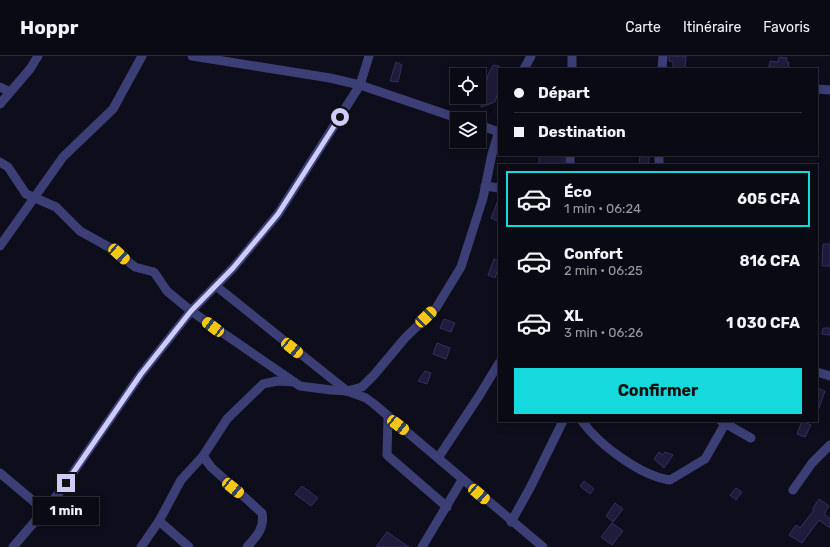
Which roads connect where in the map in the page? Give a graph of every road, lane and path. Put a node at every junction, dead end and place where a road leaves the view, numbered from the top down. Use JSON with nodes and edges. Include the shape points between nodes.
{"nodes":[{"id":1,"x":38,"y":56,"type":"edge"},
{"id":2,"x":142,"y":56,"type":"edge"},
{"id":3,"x":192,"y":56,"type":"edge"},
{"id":4,"x":369,"y":56,"type":"edge"},
{"id":5,"x":531,"y":56,"type":"edge"},
{"id":6,"x":572,"y":56,"type":"edge"},
{"id":7,"x":663,"y":56,"type":"edge"},
{"id":8,"x":233,"y":60,"type":"edge"},
{"id":9,"x":525,"y":68,"type":"edge"},
{"id":10,"x":572,"y":68,"type":"edge"},
{"id":11,"x":662,"y":68,"type":"edge"},
{"id":12,"x":360,"y":85,"type":"junction"},
{"id":13,"x":0,"y":87,"type":"edge"},
{"id":14,"x":818,"y":89,"type":"edge"},
{"id":15,"x":830,"y":90,"type":"edge"},
{"id":16,"x":10,"y":92,"type":"junction"},
{"id":17,"x":0,"y":104,"type":"edge"},
{"id":18,"x":450,"y":116,"type":"edge"},
{"id":19,"x":486,"y":127,"type":"edge"},
{"id":20,"x":498,"y":132,"type":"edge"},
{"id":21,"x":498,"y":136,"type":"edge"},
{"id":22,"x":0,"y":162,"type":"edge"},
{"id":23,"x":486,"y":186,"type":"junction"},
{"id":24,"x":498,"y":188,"type":"edge"},
{"id":25,"x":34,"y":197,"type":"junction"},
{"id":26,"x":0,"y":246,"type":"edge"},
{"id":27,"x":216,"y":286,"type":"junction"},
{"id":28,"x":191,"y":311,"type":"junction"},
{"id":29,"x":498,"y":365,"type":"edge"},
{"id":30,"x":818,"y":372,"type":"edge"},
{"id":31,"x":830,"y":376,"type":"edge"},
{"id":32,"x":295,"y":382,"type":"junction"},
{"id":33,"x":347,"y":391,"type":"junction"},
{"id":34,"x":388,"y":417,"type":"junction"},
{"id":35,"x":563,"y":422,"type":"edge"},
{"id":36,"x":583,"y":422,"type":"edge"},
{"id":37,"x":723,"y":422,"type":"edge"},
{"id":38,"x":752,"y":438,"type":"dead end"},
{"id":39,"x":830,"y":445,"type":"edge"},
{"id":40,"x":203,"y":456,"type":"junction"},
{"id":41,"x":438,"y":458,"type":"junction"},
{"id":42,"x":0,"y":473,"type":"edge"},
{"id":43,"x":462,"y":480,"type":"junction"},
{"id":44,"x":793,"y":490,"type":"dead end"},
{"id":45,"x":447,"y":507,"type":"junction"},
{"id":46,"x":46,"y":511,"type":"junction"},
{"id":47,"x":158,"y":520,"type":"junction"},
{"id":48,"x":511,"y":522,"type":"junction"},
{"id":49,"x":13,"y":547,"type":"edge"},
{"id":50,"x":141,"y":547,"type":"edge"},
{"id":51,"x":189,"y":547,"type":"edge"},
{"id":52,"x":247,"y":547,"type":"edge"},
{"id":53,"x":422,"y":547,"type":"edge"},
{"id":54,"x":543,"y":547,"type":"edge"}],
"edges":[{"from":1,"to":16,"type":"street"},
{"from":2,"to":25,"type":"street","via":[[113,108],[63,157]]},
{"from":3,"to":8,"type":"street"},
{"from":4,"to":12,"type":"street"},
{"from":5,"to":9,"type":"street"},
{"from":6,"to":10,"type":"street"},
{"from":7,"to":11,"type":"street"},
{"from":8,"to":12,"type":"street"},
{"from":12,"to":18,"type":"street"},
{"from":12,"to":27,"type":"street","via":[[278,214]]},
{"from":13,"to":16,"type":"street"},
{"from":14,"to":15,"type":"street"},
{"from":16,"to":17,"type":"street"},
{"from":19,"to":20,"type":"street"},
{"from":21,"to":23,"type":"street"},
{"from":22,"to":25,"type":"street","via":[[8,167],[26,194]]},
{"from":23,"to":24,"type":"street"},
{"from":23,"to":33,"type":"street","via":[[461,267],[447,292],[436,308],[405,338],[367,384]]},
{"from":25,"to":26,"type":"street"},
{"from":25,"to":28,"type":"street","via":[[56,207],[80,230],[114,250],[135,267],[154,272],[167,291]]},
{"from":27,"to":28,"type":"street"},
{"from":27,"to":33,"type":"street"},
{"from":28,"to":32,"type":"street"},
{"from":28,"to":46,"type":"street","via":[[141,374]]},
{"from":29,"to":41,"type":"street"},
{"from":30,"to":31,"type":"street"},
{"from":32,"to":33,"type":"street","via":[[300,386]]},
{"from":32,"to":40,"type":"street","via":[[276,381],[263,384],[227,419]]},
{"from":33,"to":34,"type":"street","via":[[366,398]]},
{"from":34,"to":41,"type":"street"},
{"from":34,"to":45,"type":"street","via":[[388,455]]},
{"from":35,"to":48,"type":"street"},
{"from":36,"to":37,"type":"street","via":[[602,444],[645,473],[670,480],[705,459]]},
{"from":37,"to":38,"type":"street"},
{"from":39,"to":44,"type":"street","via":[[812,463]]},
{"from":40,"to":47,"type":"street","via":[[180,480]]},
{"from":40,"to":52,"type":"street","via":[[211,467],[262,513],[262,527]]},
{"from":41,"to":43,"type":"street"},
{"from":42,"to":46,"type":"street"},
{"from":43,"to":45,"type":"street"},
{"from":43,"to":48,"type":"street"},
{"from":45,"to":53,"type":"street"},
{"from":46,"to":49,"type":"street"},
{"from":47,"to":50,"type":"street"},
{"from":47,"to":51,"type":"street"},
{"from":48,"to":54,"type":"street"}]}
